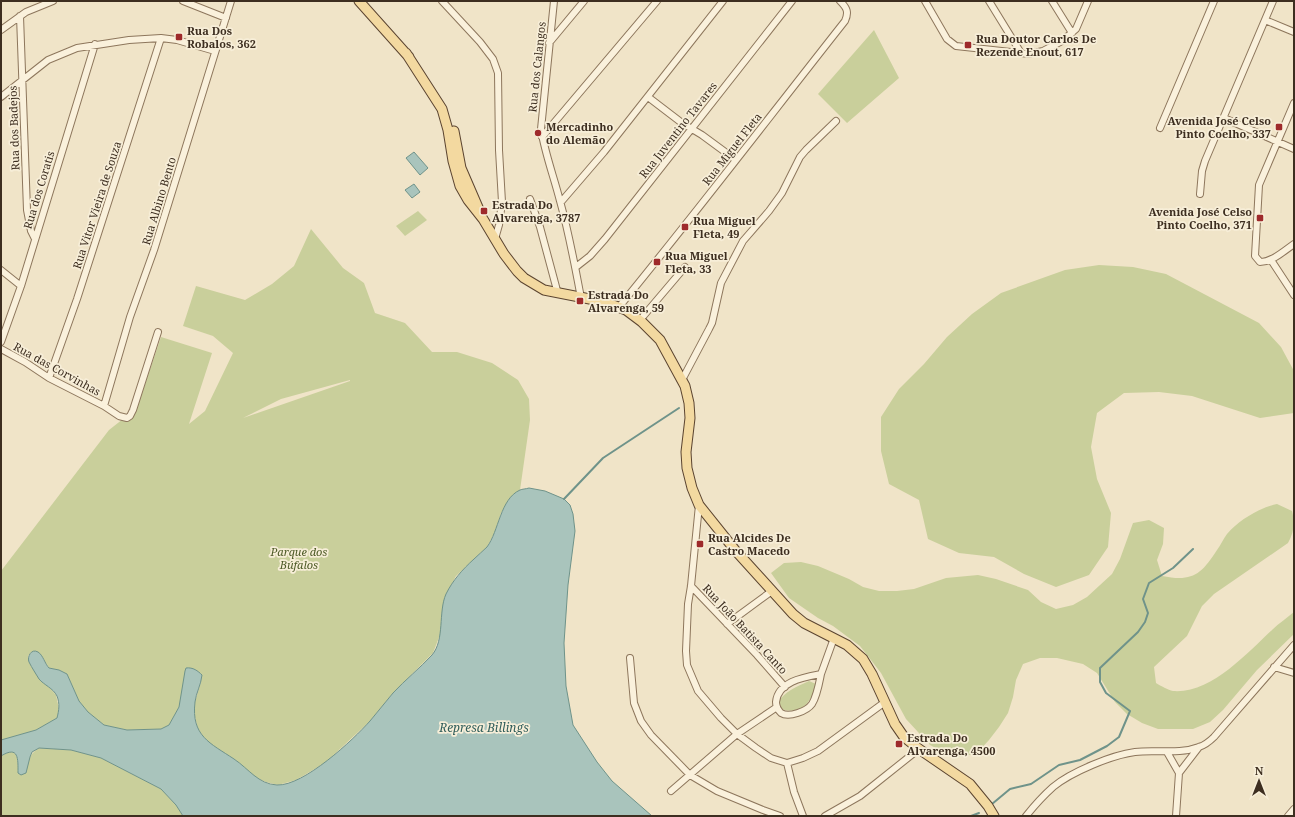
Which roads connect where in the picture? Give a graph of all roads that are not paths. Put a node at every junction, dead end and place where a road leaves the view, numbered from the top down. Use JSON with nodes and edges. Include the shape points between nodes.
{"nodes":[{"id":1,"x":53,"y":1,"type":"edge"},
{"id":2,"x":183,"y":1,"type":"edge"},
{"id":3,"x":231,"y":1,"type":"edge"},
{"id":4,"x":359,"y":1,"type":"edge"},
{"id":5,"x":442,"y":1,"type":"edge"},
{"id":6,"x":554,"y":1,"type":"edge"},
{"id":7,"x":584,"y":1,"type":"edge"},
{"id":8,"x":657,"y":1,"type":"edge"},
{"id":9,"x":723,"y":1,"type":"edge"},
{"id":10,"x":792,"y":1,"type":"edge"},
{"id":11,"x":840,"y":1,"type":"edge"},
{"id":12,"x":925,"y":1,"type":"edge"},
{"id":13,"x":989,"y":1,"type":"edge"},
{"id":14,"x":1052,"y":1,"type":"edge"},
{"id":15,"x":1088,"y":1,"type":"edge"},
{"id":16,"x":1214,"y":1,"type":"edge"},
{"id":17,"x":1273,"y":1,"type":"edge"},
{"id":18,"x":20,"y":16,"type":"junction"},
{"id":19,"x":226,"y":18,"type":"junction"},
{"id":20,"x":1265,"y":20,"type":"junction"},
{"id":21,"x":1,"y":30,"type":"edge"},
{"id":22,"x":1294,"y":32,"type":"edge"},
{"id":23,"x":1072,"y":34,"type":"junction"},
{"id":24,"x":161,"y":38,"type":"junction"},
{"id":25,"x":549,"y":43,"type":"junction"},
{"id":26,"x":95,"y":44,"type":"junction"},
{"id":27,"x":215,"y":51,"type":"junction"},
{"id":28,"x":1022,"y":53,"type":"junction"},
{"id":29,"x":22,"y":79,"type":"junction"},
{"id":30,"x":648,"y":96,"type":"junction"},
{"id":31,"x":1,"y":97,"type":"edge"},
{"id":32,"x":1294,"y":103,"type":"edge"},
{"id":33,"x":1224,"y":118,"type":"junction"},
{"id":34,"x":836,"y":121,"type":"dead end"},
{"id":35,"x":1160,"y":128,"type":"dead end"},
{"id":36,"x":691,"y":129,"type":"junction"},
{"id":37,"x":542,"y":137,"type":"junction"},
{"id":38,"x":1277,"y":142,"type":"junction"},
{"id":39,"x":1294,"y":149,"type":"edge"},
{"id":40,"x":736,"y":160,"type":"junction"},
{"id":41,"x":1200,"y":194,"type":"dead end"},
{"id":42,"x":530,"y":199,"type":"dead end"},
{"id":43,"x":561,"y":202,"type":"junction"},
{"id":44,"x":35,"y":239,"type":"junction"},
{"id":45,"x":495,"y":239,"type":"junction"},
{"id":46,"x":1294,"y":244,"type":"edge"},
{"id":47,"x":1271,"y":260,"type":"junction"},
{"id":48,"x":685,"y":266,"type":"dead end"},
{"id":49,"x":576,"y":267,"type":"junction"},
{"id":50,"x":1,"y":270,"type":"edge"},
{"id":51,"x":21,"y":286,"type":"junction"},
{"id":52,"x":558,"y":294,"type":"junction"},
{"id":53,"x":1294,"y":295,"type":"edge"},
{"id":54,"x":581,"y":298,"type":"junction"},
{"id":55,"x":619,"y":307,"type":"junction"},
{"id":56,"x":640,"y":320,"type":"junction"},
{"id":57,"x":158,"y":332,"type":"dead end"},
{"id":58,"x":1,"y":342,"type":"edge"},
{"id":59,"x":1,"y":349,"type":"edge"},
{"id":60,"x":50,"y":378,"type":"junction"},
{"id":61,"x":682,"y":380,"type":"junction"},
{"id":62,"x":104,"y":406,"type":"junction"},
{"id":63,"x":699,"y":505,"type":"junction"},
{"id":64,"x":691,"y":586,"type":"junction"},
{"id":65,"x":772,"y":591,"type":"junction"},
{"id":66,"x":727,"y":624,"type":"junction"},
{"id":67,"x":834,"y":638,"type":"junction"},
{"id":68,"x":1294,"y":645,"type":"edge"},
{"id":69,"x":630,"y":658,"type":"dead end"},
{"id":70,"x":1274,"y":667,"type":"junction"},
{"id":71,"x":1294,"y":673,"type":"edge"},
{"id":72,"x":820,"y":674,"type":"junction"},
{"id":73,"x":785,"y":687,"type":"junction"},
{"id":74,"x":885,"y":702,"type":"junction"},
{"id":75,"x":777,"y":707,"type":"junction"},
{"id":76,"x":737,"y":734,"type":"junction"},
{"id":77,"x":1199,"y":747,"type":"junction"},
{"id":78,"x":919,"y":749,"type":"junction"},
{"id":79,"x":1167,"y":752,"type":"junction"},
{"id":80,"x":787,"y":763,"type":"junction"},
{"id":81,"x":1180,"y":774,"type":"junction"},
{"id":82,"x":690,"y":775,"type":"junction"},
{"id":83,"x":671,"y":791,"type":"dead end"},
{"id":84,"x":1294,"y":809,"type":"edge"},
{"id":85,"x":780,"y":816,"type":"edge"},
{"id":86,"x":803,"y":816,"type":"edge"},
{"id":87,"x":825,"y":816,"type":"edge"},
{"id":88,"x":994,"y":816,"type":"edge"},
{"id":89,"x":1026,"y":816,"type":"edge"},
{"id":90,"x":1176,"y":816,"type":"edge"},
{"id":91,"x":1288,"y":816,"type":"edge"}],
"edges":[{"from":1,"to":18,"type":"street"},
{"from":2,"to":19,"type":"street"},
{"from":3,"to":19,"type":"street","name":"Rua Albino Bento"},
{"from":4,"to":45,"type":"main road","via":[[406,53],[442,109],[460,186]]},
{"from":5,"to":45,"type":"street","via":[[480,42],[493,59],[498,73],[502,202]]},
{"from":6,"to":25,"type":"street","name":"Rua dos Calangos"},
{"from":7,"to":25,"type":"street"},
{"from":8,"to":37,"type":"street"},
{"from":9,"to":30,"type":"street"},
{"from":10,"to":36,"type":"street","name":"Rua Juventino Tavares"},
{"from":11,"to":40,"type":"street","name":"Rua Miguel Fleta","via":[[848,13],[845,21]]},
{"from":12,"to":28,"type":"street","via":[[952,44]]},
{"from":13,"to":28,"type":"street"},
{"from":14,"to":23,"type":"street"},
{"from":15,"to":23,"type":"street","via":[[1079,25]]},
{"from":16,"to":35,"type":"street"},
{"from":17,"to":20,"type":"street"},
{"from":18,"to":21,"type":"street"},
{"from":18,"to":29,"type":"street","name":"Rua dos Badejos"},
{"from":19,"to":27,"type":"street","name":"Rua Albino Bento"},
{"from":20,"to":22,"type":"street"},
{"from":20,"to":33,"type":"street"},
{"from":23,"to":28,"type":"street","via":[[1043,51]]},
{"from":24,"to":26,"type":"street"},
{"from":24,"to":27,"type":"street"},
{"from":24,"to":60,"type":"street","name":"Rua Vitor Vieira de Souza"},
{"from":25,"to":37,"type":"street","name":"Rua dos Calangos","via":[[541,119]]},
{"from":26,"to":29,"type":"street","via":[[60,54]]},
{"from":26,"to":44,"type":"street","name":"Rua dos Coratis"},
{"from":27,"to":62,"type":"street","name":"Rua Albino Bento"},
{"from":29,"to":31,"type":"street"},
{"from":29,"to":44,"type":"street","name":"Rua dos Badejos","via":[[27,210]]},
{"from":30,"to":36,"type":"street"},
{"from":30,"to":43,"type":"street"},
{"from":32,"to":38,"type":"street"},
{"from":33,"to":38,"type":"street"},
{"from":33,"to":41,"type":"street","via":[[1205,161]]},
{"from":34,"to":61,"type":"street","via":[[800,157],[782,193],[735,253],[721,283],[712,323]]},
{"from":36,"to":40,"type":"street"},
{"from":36,"to":49,"type":"street","name":"Rua Juventino Tavares","via":[[596,249]]},
{"from":37,"to":43,"type":"street","name":"Rua dos Calangos"},
{"from":38,"to":39,"type":"street"},
{"from":38,"to":47,"type":"street","via":[[1260,185],[1255,247],[1255,256],[1260,262]]},
{"from":40,"to":55,"type":"street","name":"Rua Miguel Fleta"},
{"from":42,"to":52,"type":"street"},
{"from":43,"to":49,"type":"street","name":"Rua dos Calangos"},
{"from":44,"to":51,"type":"street","name":"Rua dos Coratis"},
{"from":45,"to":52,"type":"main road","via":[[524,278],[544,290]]},
{"from":46,"to":47,"type":"street"},
{"from":47,"to":53,"type":"street"},
{"from":48,"to":56,"type":"street"},
{"from":49,"to":54,"type":"street","name":"Rua dos Calangos"},
{"from":50,"to":51,"type":"street"},
{"from":51,"to":58,"type":"street","name":"Rua dos Coratis"},
{"from":52,"to":54,"type":"main road"},
{"from":54,"to":55,"type":"main road"},
{"from":55,"to":56,"type":"main road"},
{"from":56,"to":61,"type":"main road","via":[[660,340]]},
{"from":57,"to":62,"type":"street","name":"Rua das Corvinhas","via":[[130,416],[122,417]]},
{"from":59,"to":60,"type":"street","name":"Rua das Corvinhas"},
{"from":60,"to":62,"type":"street","name":"Rua das Corvinhas"},
{"from":61,"to":63,"type":"main road","via":[[689,403],[690,418],[687,468]]},
{"from":63,"to":64,"type":"street"},
{"from":63,"to":65,"type":"main road"},
{"from":64,"to":66,"type":"street","name":"Rua João Batista Canto"},
{"from":64,"to":76,"type":"street","via":[[686,624],[687,665],[698,691]]},
{"from":65,"to":66,"type":"street"},
{"from":65,"to":67,"type":"main road","via":[[804,623]]},
{"from":66,"to":73,"type":"street","name":"Rua João Batista Canto"},
{"from":67,"to":72,"type":"street"},
{"from":67,"to":74,"type":"main road","via":[[863,659]]},
{"from":68,"to":70,"type":"street"},
{"from":69,"to":82,"type":"street","via":[[634,703],[641,721],[651,735]]},
{"from":70,"to":71,"type":"street"},
{"from":70,"to":77,"type":"street","via":[[1214,737]]},
{"from":72,"to":73,"type":"street","via":[[798,680]]},
{"from":72,"to":75,"type":"street","via":[[815,698],[808,708],[795,714],[788,714],[781,713]]},
{"from":73,"to":75,"type":"street","via":[[776,700]]},
{"from":74,"to":78,"type":"main road","via":[[904,737]]},
{"from":74,"to":80,"type":"street","via":[[818,751]]},
{"from":75,"to":76,"type":"street"},
{"from":76,"to":80,"type":"street","via":[[770,758]]},
{"from":76,"to":82,"type":"street"},
{"from":77,"to":79,"type":"street"},
{"from":77,"to":81,"type":"street"},
{"from":78,"to":87,"type":"street","via":[[860,796]]},
{"from":78,"to":88,"type":"main road","via":[[970,784]]},
{"from":79,"to":81,"type":"street"},
{"from":79,"to":89,"type":"street","via":[[1120,754],[1089,767],[1054,786]]},
{"from":80,"to":86,"type":"street"},
{"from":81,"to":90,"type":"street"},
{"from":82,"to":83,"type":"street"},
{"from":82,"to":85,"type":"street","via":[[717,791]]},
{"from":84,"to":91,"type":"street"}]}
